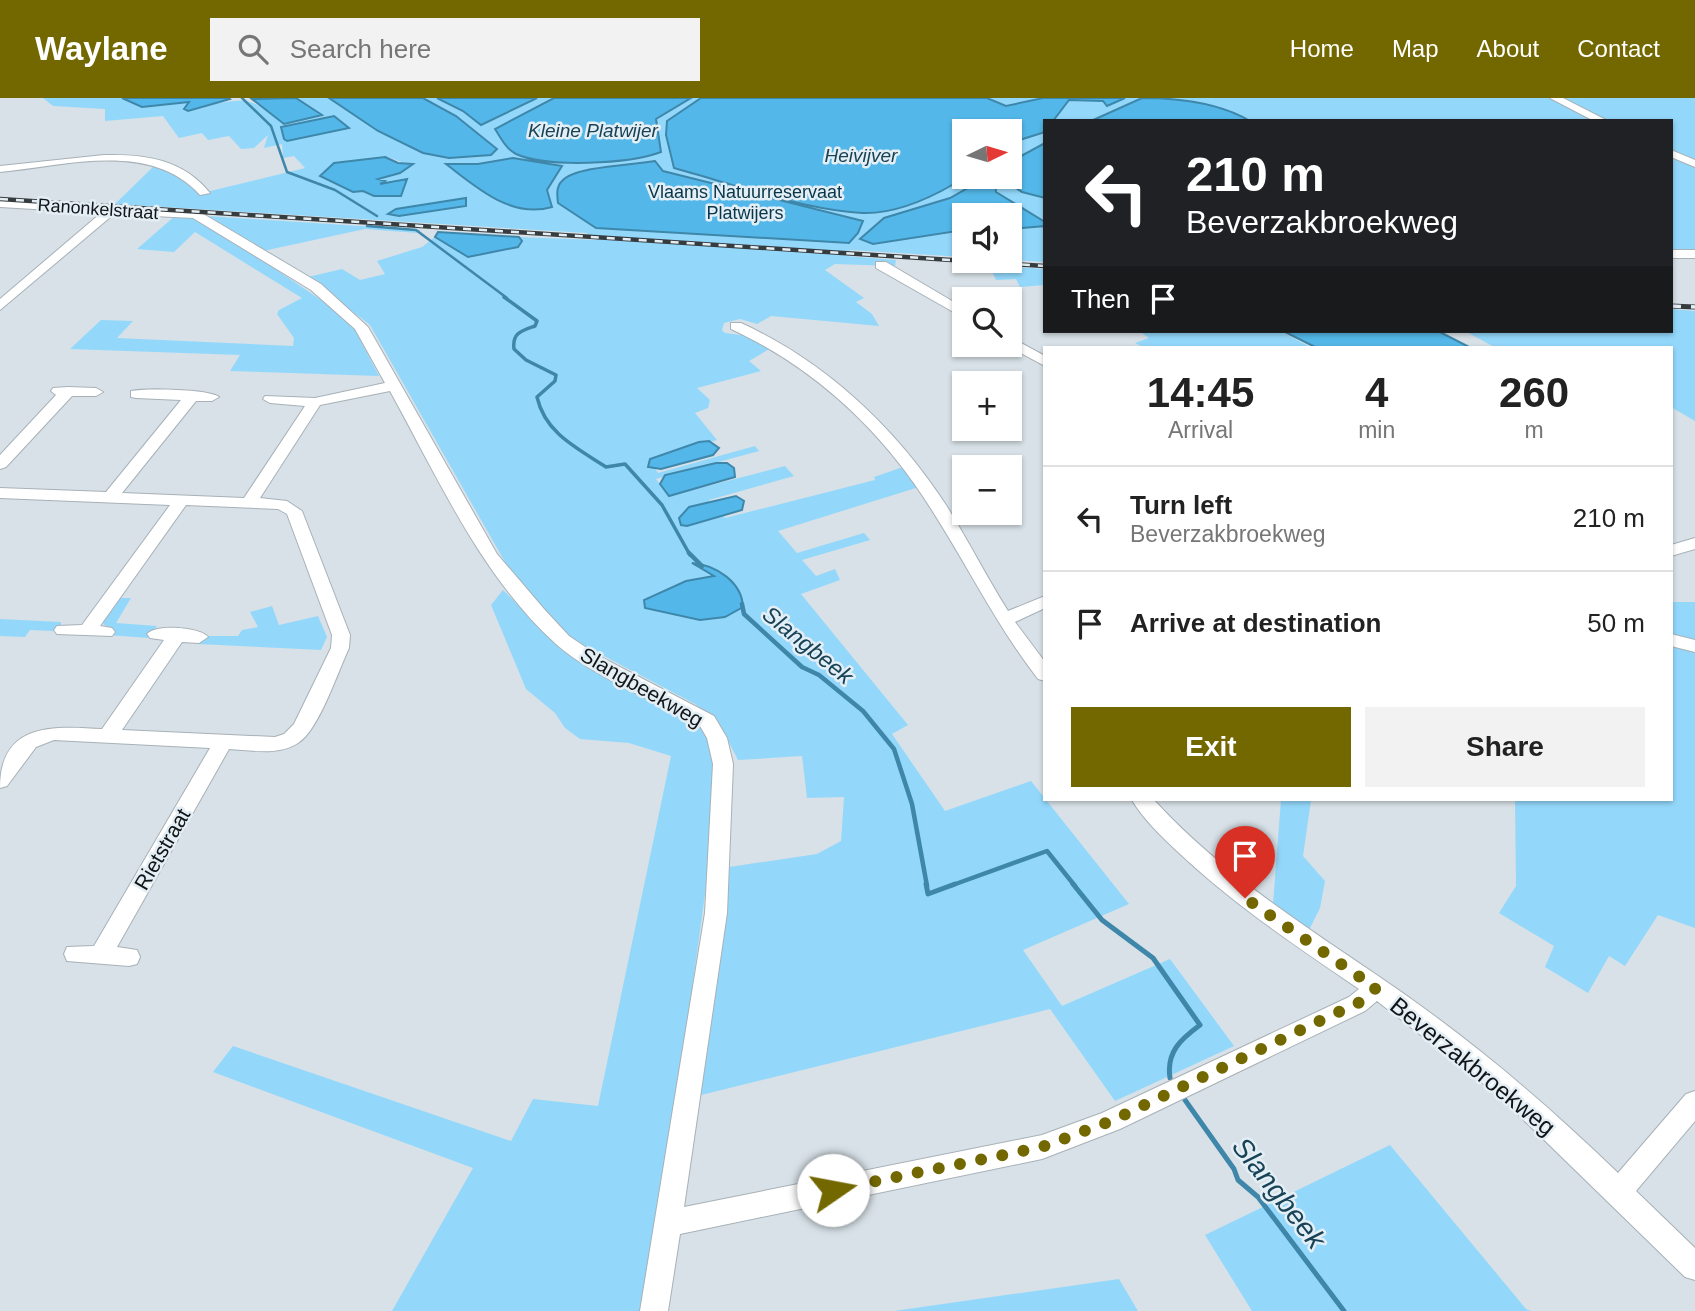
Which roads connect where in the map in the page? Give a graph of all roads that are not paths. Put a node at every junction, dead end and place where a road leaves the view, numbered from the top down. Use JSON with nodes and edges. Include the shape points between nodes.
{"nodes":[{"id":1,"x":1555,"y":98,"type":"edge"},
{"id":2,"x":1599,"y":119,"type":"edge"},
{"id":3,"x":1673,"y":154,"type":"edge"},
{"id":4,"x":1695,"y":164,"type":"edge"},
{"id":5,"x":0,"y":169,"type":"edge"},
{"id":6,"x":204,"y":193,"type":"dead end"},
{"id":7,"x":0,"y":203,"type":"edge"},
{"id":8,"x":111,"y":211,"type":"junction"},
{"id":9,"x":196,"y":215,"type":"joint"},
{"id":10,"x":1673,"y":254,"type":"edge"},
{"id":11,"x":1695,"y":254,"type":"edge"},
{"id":12,"x":881,"y":265,"type":"dead end"},
{"id":13,"x":0,"y":306,"type":"edge"},
{"id":14,"x":952,"y":307,"type":"edge"},
{"id":15,"x":736,"y":326,"type":"dead end"},
{"id":16,"x":1022,"y":348,"type":"edge"},
{"id":17,"x":1043,"y":361,"type":"edge"},
{"id":18,"x":392,"y":386,"type":"junction"},
{"id":19,"x":52,"y":391,"type":"dead end"},
{"id":20,"x":68,"y":391,"type":"junction"},
{"id":21,"x":96,"y":392,"type":"dead end"},
{"id":22,"x":136,"y":394,"type":"dead end"},
{"id":23,"x":192,"y":396,"type":"junction"},
{"id":24,"x":212,"y":397,"type":"dead end"},
{"id":25,"x":270,"y":399,"type":"dead end"},
{"id":26,"x":315,"y":402,"type":"junction"},
{"id":27,"x":0,"y":464,"type":"edge"},
{"id":28,"x":0,"y":493,"type":"edge"},
{"id":29,"x":111,"y":496,"type":"junction"},
{"id":30,"x":183,"y":500,"type":"junction"},
{"id":31,"x":250,"y":501,"type":"junction"},
{"id":32,"x":1695,"y":544,"type":"edge"},
{"id":33,"x":1673,"y":550,"type":"edge"},
{"id":34,"x":1043,"y":602,"type":"edge"},
{"id":35,"x":1004,"y":620,"type":"junction"},
{"id":36,"x":63,"y":630,"type":"dead end"},
{"id":37,"x":87,"y":631,"type":"junction"},
{"id":38,"x":106,"y":632,"type":"dead end"},
{"id":39,"x":156,"y":634,"type":"dead end"},
{"id":40,"x":177,"y":636,"type":"junction"},
{"id":41,"x":199,"y":637,"type":"dead end"},
{"id":42,"x":1673,"y":640,"type":"edge"},
{"id":43,"x":1695,"y":646,"type":"edge"},
{"id":44,"x":1043,"y":672,"type":"edge"},
{"id":45,"x":109,"y":734,"type":"junction"},
{"id":46,"x":223,"y":742,"type":"junction"},
{"id":47,"x":0,"y":780,"type":"edge"},
{"id":48,"x":1143,"y":801,"type":"edge"},
{"id":49,"x":75,"y":954,"type":"dead end"},
{"id":50,"x":101,"y":956,"type":"junction"},
{"id":51,"x":129,"y":957,"type":"dead end"},
{"id":52,"x":1376,"y":988,"type":"junction"},
{"id":53,"x":1695,"y":1102,"type":"edge"},
{"id":54,"x":1618,"y":1191,"type":"junction"},
{"id":55,"x":668,"y":1223,"type":"junction"},
{"id":56,"x":1695,"y":1266,"type":"edge"},
{"id":57,"x":654,"y":1311,"type":"edge"}],
"edges":[{"from":1,"to":2,"type":"street"},
{"from":3,"to":4,"type":"street"},
{"from":5,"to":6,"type":"street","via":[[148,160],[194,181]]},
{"from":7,"to":8,"type":"street","name":"Ranonkelstraat"},
{"from":8,"to":9,"type":"street","name":"Ranonkelstraat"},
{"from":8,"to":13,"type":"street"},
{"from":9,"to":18,"type":"street","name":"Slangbeekweg","via":[[334,301],[361,327]]},
{"from":10,"to":11,"type":"street"},
{"from":12,"to":14,"type":"street"},
{"from":15,"to":35,"type":"street","via":[[815,373],[893,446],[946,519]]},
{"from":16,"to":17,"type":"street"},
{"from":18,"to":26,"type":"street"},
{"from":18,"to":55,"type":"street","name":"Slangbeekweg","via":[[490,556],[538,613],[563,640],[590,659],[707,722],[717,738],[723,764],[716,914]]},
{"from":19,"to":20,"type":"street"},
{"from":20,"to":21,"type":"street"},
{"from":20,"to":27,"type":"street"},
{"from":22,"to":23,"type":"street"},
{"from":23,"to":24,"type":"street"},
{"from":23,"to":29,"type":"street"},
{"from":25,"to":26,"type":"street"},
{"from":26,"to":31,"type":"street"},
{"from":28,"to":29,"type":"street"},
{"from":29,"to":30,"type":"street"},
{"from":30,"to":31,"type":"street"},
{"from":30,"to":37,"type":"street"},
{"from":31,"to":46,"type":"street","via":[[281,504],[294,511],[341,635],[340,648],[302,728],[291,739],[275,744]]},
{"from":32,"to":33,"type":"street"},
{"from":34,"to":35,"type":"street"},
{"from":35,"to":44,"type":"street"},
{"from":36,"to":37,"type":"street"},
{"from":37,"to":38,"type":"street"},
{"from":39,"to":40,"type":"street"},
{"from":40,"to":41,"type":"street"},
{"from":40,"to":45,"type":"street"},
{"from":42,"to":43,"type":"street"},
{"from":45,"to":46,"type":"street"},
{"from":45,"to":47,"type":"street","via":[[52,733],[29,741]]},
{"from":46,"to":50,"type":"street","name":"Rietstraat"},
{"from":48,"to":52,"type":"street","name":"Beverzakbroekweg","via":[[1200,862]]},
{"from":49,"to":50,"type":"street"},
{"from":50,"to":51,"type":"street"},
{"from":52,"to":54,"type":"street","name":"Beverzakbroekweg","via":[[1505,1086]]},
{"from":52,"to":55,"type":"street","via":[[1357,1004],[1111,1121],[1042,1147]]},
{"from":53,"to":54,"type":"street"},
{"from":54,"to":56,"type":"street","name":"Beverzakbroekweg"},
{"from":55,"to":57,"type":"street"}]}
